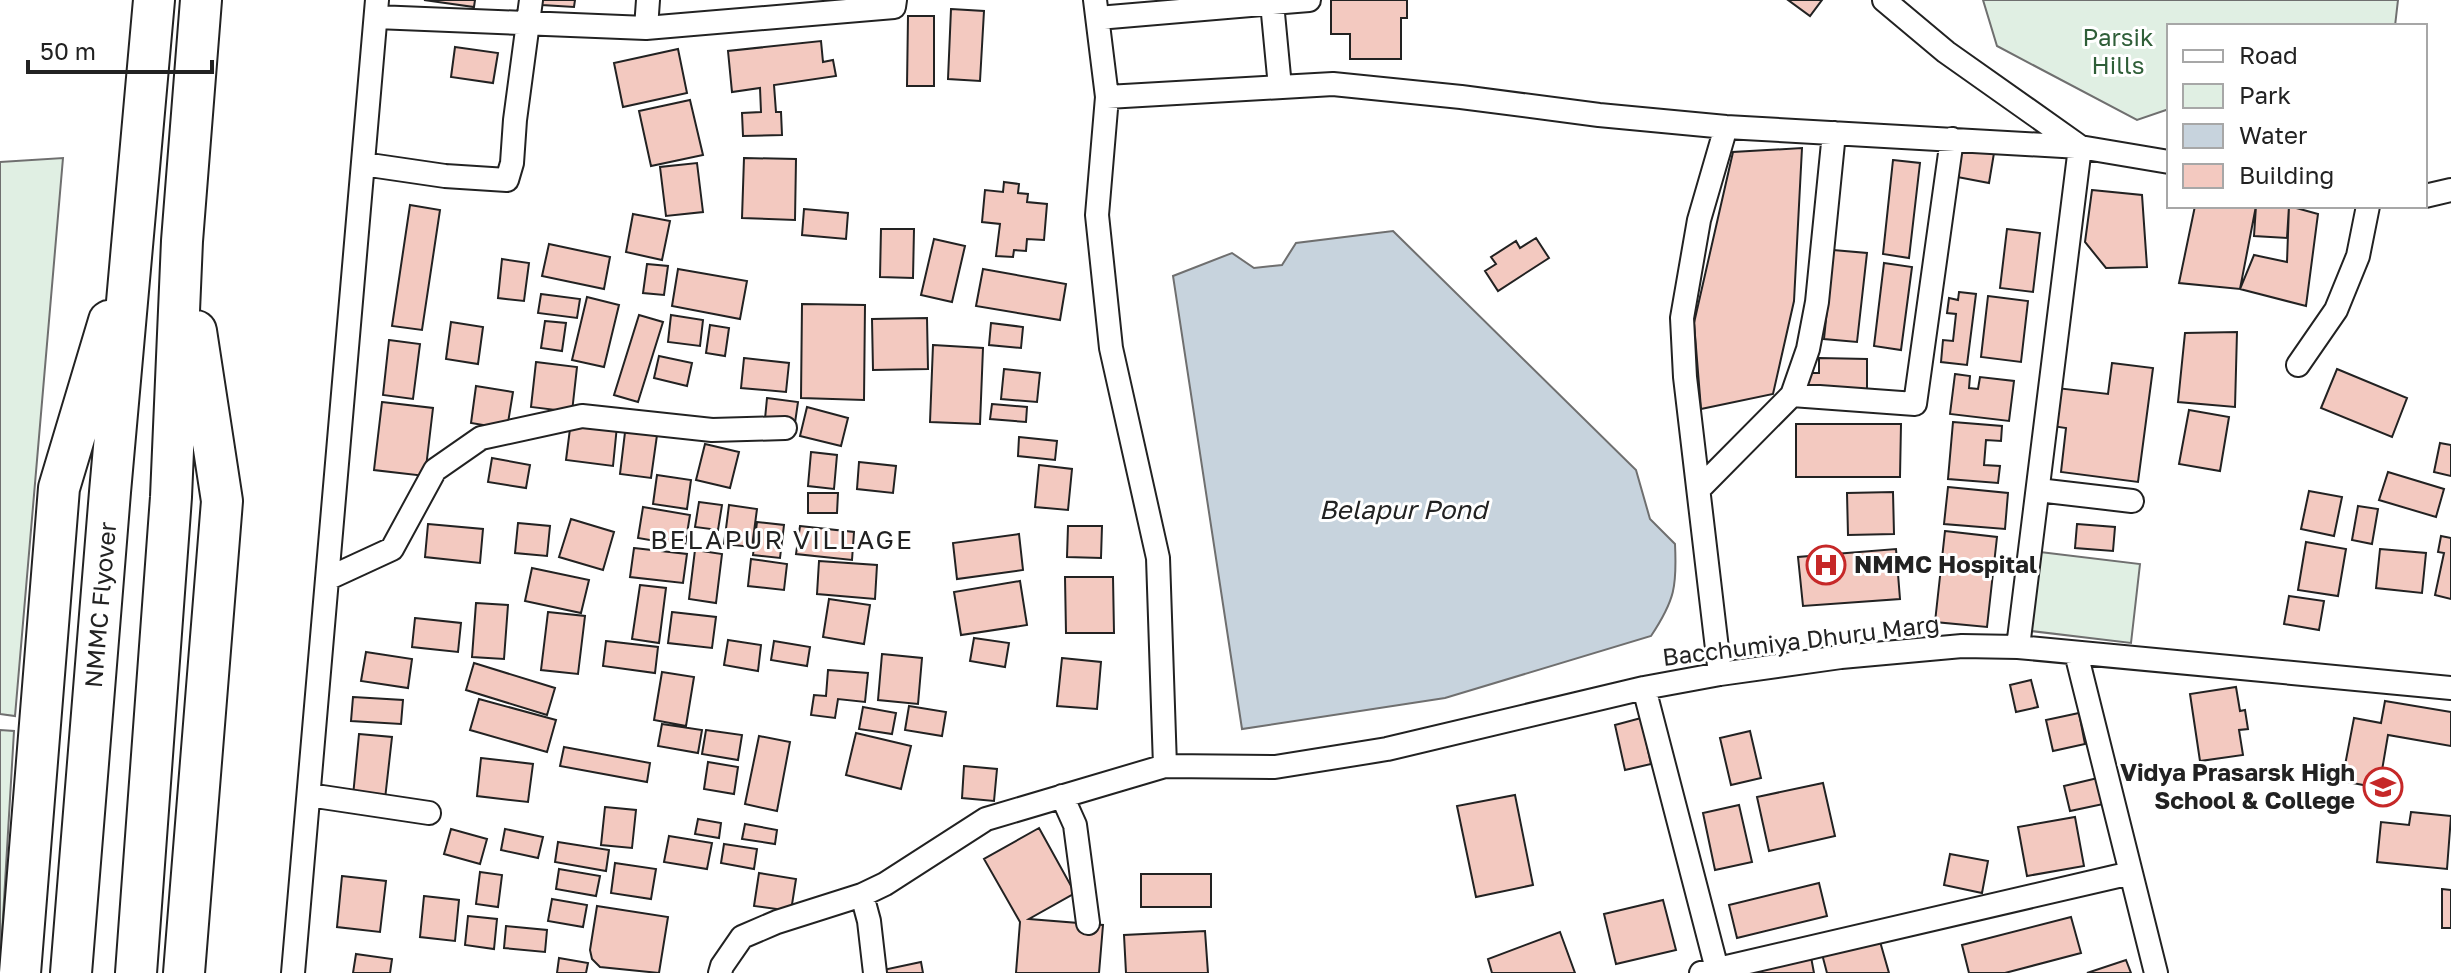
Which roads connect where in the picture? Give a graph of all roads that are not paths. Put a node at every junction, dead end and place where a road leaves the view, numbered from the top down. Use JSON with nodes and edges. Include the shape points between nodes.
{"nodes":[{"id":1,"x":154,"y":0,"type":"edge"},
{"id":2,"x":201,"y":0,"type":"edge"},
{"id":3,"x":531,"y":0,"type":"edge"},
{"id":4,"x":648,"y":0,"type":"edge"},
{"id":5,"x":895,"y":0,"type":"edge"},
{"id":6,"x":1309,"y":0,"type":"edge"},
{"id":7,"x":1884,"y":0,"type":"edge"},
{"id":8,"x":1272,"y":3,"type":"junction"},
{"id":9,"x":376,"y":8,"type":"edge"},
{"id":10,"x":769,"y":9,"type":"edge"},
{"id":11,"x":1096,"y":9,"type":"edge"},
{"id":12,"x":529,"y":23,"type":"junction"},
{"id":13,"x":646,"y":28,"type":"junction"},
{"id":14,"x":1280,"y":87,"type":"junction"},
{"id":15,"x":1107,"y":97,"type":"junction"},
{"id":16,"x":1726,"y":127,"type":"junction"},
{"id":17,"x":1834,"y":133,"type":"junction"},
{"id":18,"x":1952,"y":139,"type":"junction"},
{"id":19,"x":2080,"y":147,"type":"junction"},
{"id":20,"x":2167,"y":162,"type":"edge"},
{"id":21,"x":363,"y":164,"type":"junction"},
{"id":22,"x":2451,"y":190,"type":"edge"},
{"id":23,"x":2427,"y":196,"type":"edge"},
{"id":24,"x":2368,"y":208,"type":"edge"},
{"id":25,"x":134,"y":237,"type":"junction"},
{"id":26,"x":182,"y":241,"type":"junction"},
{"id":27,"x":2298,"y":365,"type":"dead end"},
{"id":28,"x":1792,"y":395,"type":"junction"},
{"id":29,"x":785,"y":428,"type":"dead end"},
{"id":30,"x":1699,"y":489,"type":"junction"},
{"id":31,"x":2038,"y":490,"type":"junction"},
{"id":32,"x":2132,"y":501,"type":"dead end"},
{"id":33,"x":327,"y":579,"type":"junction"},
{"id":34,"x":2018,"y":647,"type":"junction"},
{"id":35,"x":2076,"y":653,"type":"junction"},
{"id":36,"x":1720,"y":674,"type":"junction"},
{"id":37,"x":1644,"y":688,"type":"junction"},
{"id":38,"x":2451,"y":688,"type":"edge"},
{"id":39,"x":1165,"y":766,"type":"junction"},
{"id":40,"x":309,"y":795,"type":"junction"},
{"id":41,"x":1062,"y":796,"type":"junction"},
{"id":42,"x":429,"y":813,"type":"dead end"},
{"id":43,"x":2131,"y":873,"type":"junction"},
{"id":44,"x":862,"y":895,"type":"junction"},
{"id":45,"x":1088,"y":923,"type":"dead end"},
{"id":46,"x":1712,"y":972,"type":"edge"},
{"id":47,"x":20,"y":973,"type":"edge"},
{"id":48,"x":71,"y":973,"type":"edge"},
{"id":49,"x":136,"y":973,"type":"edge"},
{"id":50,"x":184,"y":973,"type":"edge"},
{"id":51,"x":293,"y":973,"type":"edge"},
{"id":52,"x":720,"y":973,"type":"edge"},
{"id":53,"x":875,"y":973,"type":"edge"},
{"id":54,"x":2156,"y":973,"type":"edge"}],
"edges":[{"from":1,"to":25,"type":"highway"},
{"from":2,"to":26,"type":"highway"},
{"from":3,"to":12,"type":"street"},
{"from":4,"to":13,"type":"street"},
{"from":5,"to":10,"type":"street","via":[[894,7]]},
{"from":6,"to":8,"type":"street"},
{"from":7,"to":19,"type":"street","via":[[1946,52]]},
{"from":8,"to":11,"type":"street"},
{"from":8,"to":14,"type":"street"},
{"from":9,"to":12,"type":"street"},
{"from":9,"to":21,"type":"street"},
{"from":10,"to":13,"type":"street"},
{"from":11,"to":15,"type":"street"},
{"from":12,"to":13,"type":"street"},
{"from":12,"to":21,"type":"street","via":[[507,180]]},
{"from":14,"to":15,"type":"street"},
{"from":14,"to":16,"type":"street","via":[[1333,84]]},
{"from":15,"to":39,"type":"street","via":[[1097,215],[1111,348],[1158,558]]},
{"from":16,"to":17,"type":"street"},
{"from":16,"to":30,"type":"street","via":[[1699,220],[1682,318]]},
{"from":17,"to":18,"type":"street"},
{"from":17,"to":28,"type":"street","via":[[1817,302]]},
{"from":18,"to":19,"type":"street"},
{"from":18,"to":28,"type":"street","via":[[1915,404]]},
{"from":19,"to":20,"type":"street"},
{"from":19,"to":31,"type":"street"},
{"from":21,"to":33,"type":"street"},
{"from":22,"to":23,"type":"street"},
{"from":24,"to":27,"type":"street","via":[[2358,256],[2336,310]]},
{"from":25,"to":47,"type":"highway","via":[[59,488]]},
{"from":25,"to":48,"type":"highway","name":"NMMC Flyover"},
{"from":26,"to":49,"type":"highway","via":[[171,497]]},
{"from":26,"to":50,"type":"highway","via":[[222,501]]},
{"from":28,"to":30,"type":"street"},
{"from":29,"to":33,"type":"street","via":[[712,430],[582,416],[481,438],[435,470],[392,549]]},
{"from":30,"to":36,"type":"street"},
{"from":31,"to":32,"type":"street"},
{"from":31,"to":34,"type":"street"},
{"from":33,"to":40,"type":"street"},
{"from":34,"to":35,"type":"street","name":"Bacchumiya Dhuru Marg"},
{"from":34,"to":36,"type":"street","name":"Bacchumiya Dhuru Marg","via":[[1962,646]]},
{"from":35,"to":38,"type":"street","name":"Bacchumiya Dhuru Marg"},
{"from":35,"to":43,"type":"street"},
{"from":36,"to":37,"type":"street","name":"Bacchumiya Dhuru Marg"},
{"from":37,"to":39,"type":"street","name":"Bacchumiya Dhuru Marg","via":[[1387,749],[1275,767]]},
{"from":37,"to":46,"type":"street"},
{"from":39,"to":41,"type":"street","name":"Bacchumiya Dhuru Marg"},
{"from":40,"to":42,"type":"street"},
{"from":40,"to":51,"type":"street"},
{"from":41,"to":44,"type":"street","name":"Bacchumiya Dhuru Marg","via":[[986,819]]},
{"from":41,"to":45,"type":"street","via":[[1075,825]]},
{"from":43,"to":46,"type":"street"},
{"from":43,"to":54,"type":"street"},
{"from":44,"to":52,"type":"street","name":"Bacchumiya Dhuru Marg","via":[[742,937]]},
{"from":44,"to":53,"type":"street"}]}
